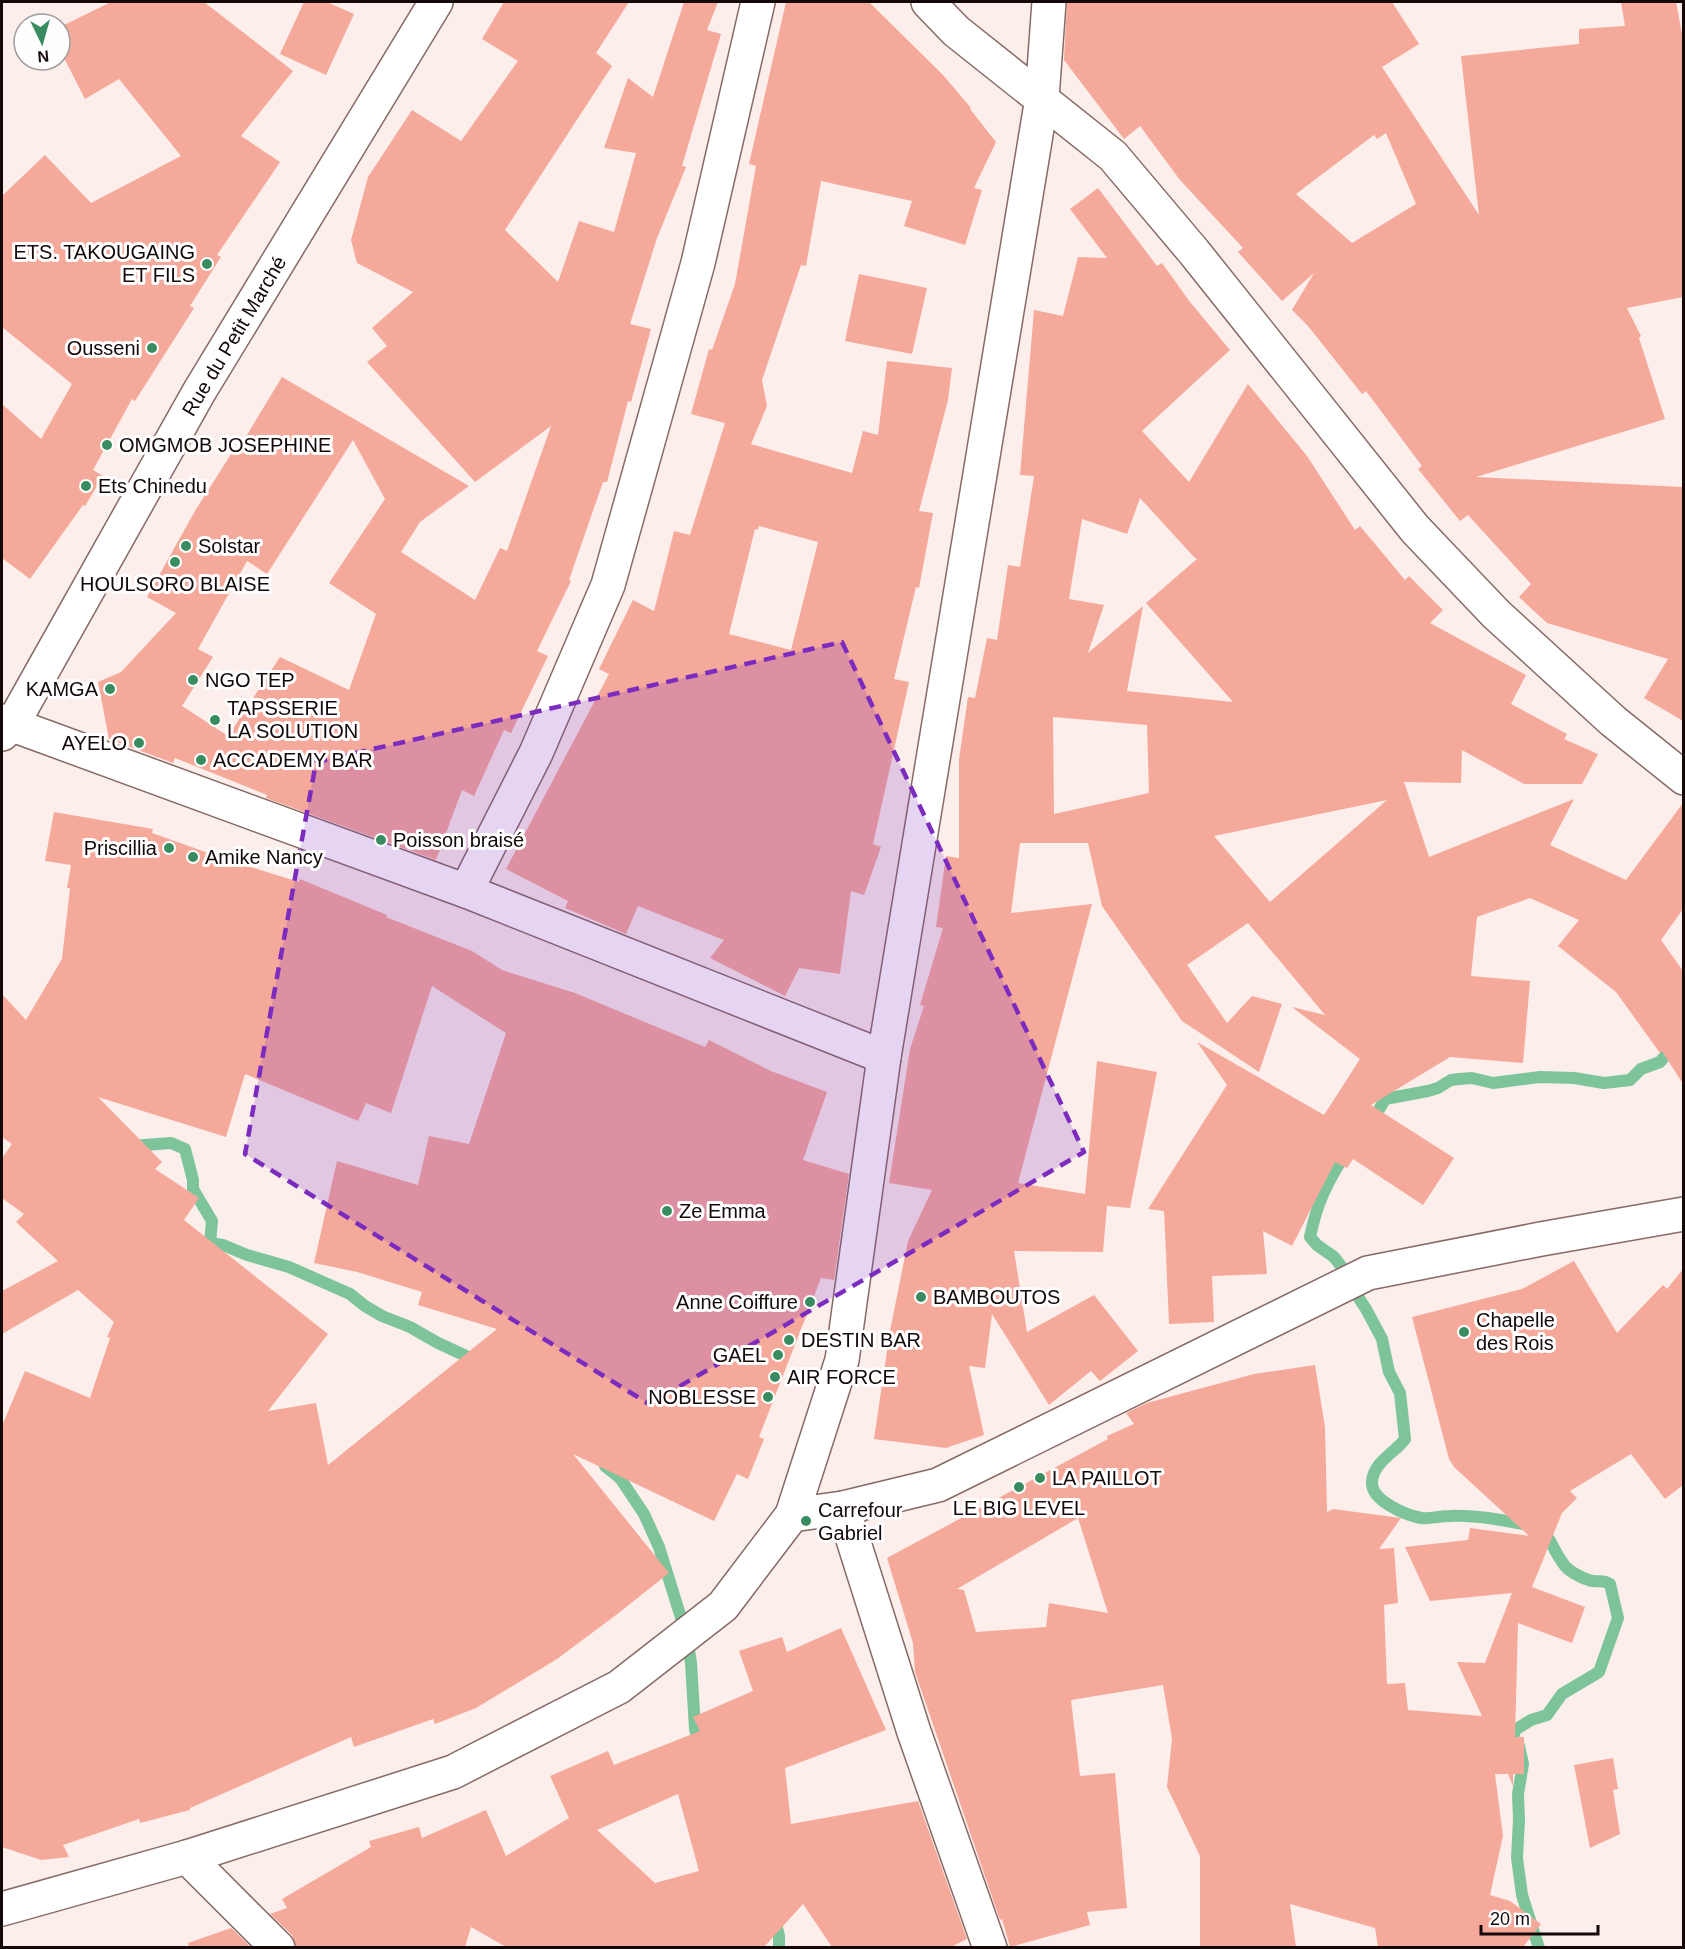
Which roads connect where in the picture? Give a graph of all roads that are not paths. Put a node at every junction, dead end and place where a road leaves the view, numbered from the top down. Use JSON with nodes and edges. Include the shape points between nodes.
{"nodes":[{"id":1,"x":436,"y":2,"type":"edge"},
{"id":2,"x":758,"y":2,"type":"edge"},
{"id":3,"x":928,"y":2,"type":"edge"},
{"id":4,"x":1049,"y":2,"type":"edge"},
{"id":5,"x":1042,"y":98,"type":"junction"},
{"id":6,"x":5,"y":727,"type":"edge"},
{"id":7,"x":1683,"y":778,"type":"edge"},
{"id":8,"x":466,"y":891,"type":"junction"},
{"id":9,"x":884,"y":1057,"type":"junction"},
{"id":10,"x":1683,"y":1214,"type":"edge"},
{"id":11,"x":843,"y":1508,"type":"junction"},
{"id":12,"x":792,"y":1515,"type":"junction"},
{"id":13,"x":187,"y":1857,"type":"junction"},
{"id":14,"x":2,"y":1909,"type":"edge"},
{"id":15,"x":278,"y":1947,"type":"edge"},
{"id":16,"x":990,"y":1947,"type":"edge"}],
"edges":[{"from":1,"to":6,"type":"street","name":"Rue du Petit Marché","via":[[199,392]]},
{"from":2,"to":8,"type":"street","via":[[698,263],[608,585],[536,753]]},
{"from":3,"to":5,"type":"street","via":[[956,31]]},
{"from":4,"to":5,"type":"street"},
{"from":5,"to":7,"type":"street","via":[[1113,156],[1415,529],[1496,614],[1613,721]]},
{"from":5,"to":9,"type":"street"},
{"from":6,"to":8,"type":"street"},
{"from":8,"to":9,"type":"street"},
{"from":9,"to":12,"type":"street","via":[[842,1360]]},
{"from":10,"to":11,"type":"street","via":[[1368,1273],[938,1485]]},
{"from":11,"to":12,"type":"street"},
{"from":11,"to":16,"type":"street","via":[[914,1732]]},
{"from":12,"to":13,"type":"street","via":[[723,1606],[619,1687],[453,1772]]},
{"from":13,"to":14,"type":"street"},
{"from":13,"to":15,"type":"street"}]}
